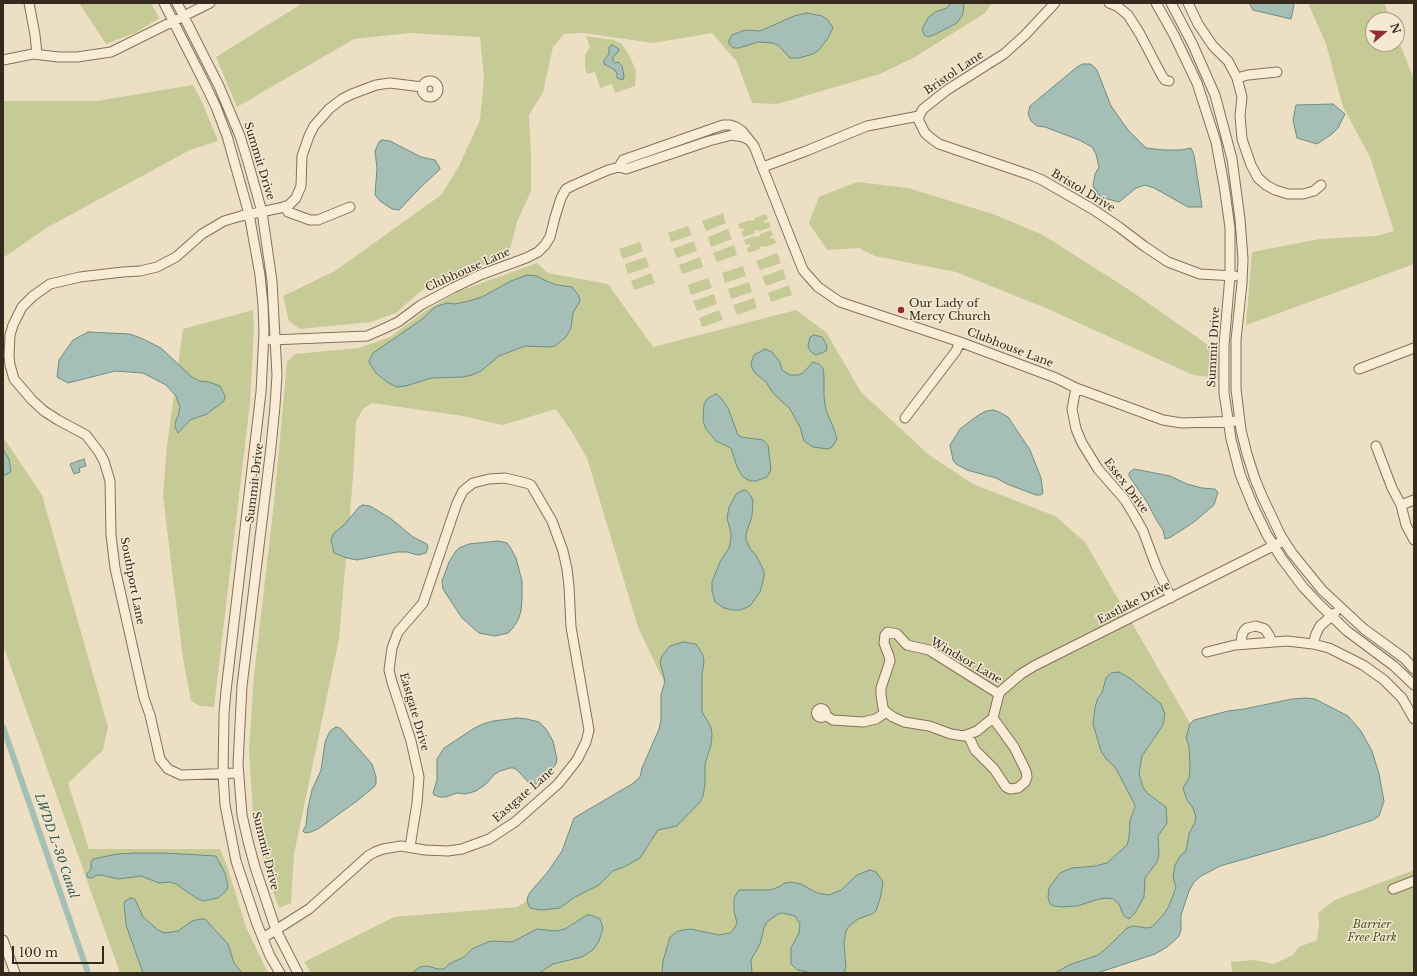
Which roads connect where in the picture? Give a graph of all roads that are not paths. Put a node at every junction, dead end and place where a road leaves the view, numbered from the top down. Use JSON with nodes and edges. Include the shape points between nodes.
{"nodes":[{"id":1,"x":29,"y":3,"type":"edge"},
{"id":2,"x":164,"y":3,"type":"edge"},
{"id":3,"x":177,"y":3,"type":"edge"},
{"id":4,"x":210,"y":3,"type":"edge"},
{"id":5,"x":1055,"y":3,"type":"edge"},
{"id":6,"x":1108,"y":3,"type":"edge"},
{"id":7,"x":1156,"y":3,"type":"edge"},
{"id":8,"x":1171,"y":3,"type":"edge"},
{"id":9,"x":1188,"y":3,"type":"edge"},
{"id":10,"x":184,"y":16,"type":"junction"},
{"id":11,"x":174,"y":21,"type":"junction"},
{"id":12,"x":37,"y":54,"type":"junction"},
{"id":13,"x":3,"y":60,"type":"edge"},
{"id":14,"x":1277,"y":72,"type":"dead end"},
{"id":15,"x":1237,"y":78,"type":"junction"},
{"id":16,"x":1169,"y":81,"type":"dead end"},
{"id":17,"x":422,"y":87,"type":"dead end"},
{"id":18,"x":919,"y":116,"type":"junction"},
{"id":19,"x":763,"y":167,"type":"junction"},
{"id":20,"x":1321,"y":185,"type":"dead end"},
{"id":21,"x":285,"y":207,"type":"junction"},
{"id":22,"x":350,"y":207,"type":"dead end"},
{"id":23,"x":262,"y":212,"type":"junction"},
{"id":24,"x":250,"y":214,"type":"junction"},
{"id":25,"x":1230,"y":276,"type":"junction"},
{"id":26,"x":1242,"y":276,"type":"junction"},
{"id":27,"x":264,"y":340,"type":"junction"},
{"id":28,"x":275,"y":340,"type":"junction"},
{"id":29,"x":960,"y":342,"type":"junction"},
{"id":30,"x":1414,"y":348,"type":"edge"},
{"id":31,"x":1359,"y":369,"type":"dead end"},
{"id":32,"x":1076,"y":388,"type":"junction"},
{"id":33,"x":905,"y":418,"type":"dead end"},
{"id":34,"x":1240,"y":421,"type":"junction"},
{"id":35,"x":1228,"y":422,"type":"junction"},
{"id":36,"x":1376,"y":446,"type":"dead end"},
{"id":37,"x":1414,"y":500,"type":"edge"},
{"id":38,"x":1401,"y":506,"type":"junction"},
{"id":39,"x":1284,"y":540,"type":"junction"},
{"id":40,"x":1414,"y":540,"type":"edge"},
{"id":41,"x":1274,"y":546,"type":"junction"},
{"id":42,"x":567,"y":570,"type":"joint"},
{"id":43,"x":1171,"y":598,"type":"junction"},
{"id":44,"x":1340,"y":608,"type":"junction"},
{"id":45,"x":1331,"y":616,"type":"junction"},
{"id":46,"x":1270,"y":641,"type":"junction"},
{"id":47,"x":1241,"y":644,"type":"junction"},
{"id":48,"x":1313,"y":644,"type":"junction"},
{"id":49,"x":1207,"y":652,"type":"dead end"},
{"id":50,"x":1414,"y":669,"type":"edge"},
{"id":51,"x":1414,"y":685,"type":"edge"},
{"id":52,"x":999,"y":694,"type":"junction"},
{"id":53,"x":886,"y":712,"type":"junction"},
{"id":54,"x":825,"y":715,"type":"dead end"},
{"id":55,"x":994,"y":718,"type":"junction"},
{"id":56,"x":1414,"y":719,"type":"edge"},
{"id":57,"x":968,"y":735,"type":"junction"},
{"id":58,"x":238,"y":773,"type":"junction"},
{"id":59,"x":223,"y":774,"type":"junction"},
{"id":60,"x":410,"y":847,"type":"junction"},
{"id":61,"x":1414,"y":881,"type":"edge"},
{"id":62,"x":1393,"y":889,"type":"dead end"},
{"id":63,"x":276,"y":930,"type":"junction"},
{"id":64,"x":262,"y":938,"type":"junction"},
{"id":65,"x":3,"y":940,"type":"edge"},
{"id":66,"x":15,"y":973,"type":"edge"},
{"id":67,"x":280,"y":973,"type":"edge"},
{"id":68,"x":298,"y":973,"type":"edge"}],
"edges":[{"from":1,"to":12,"type":"street"},
{"from":2,"to":11,"type":"street","name":"Summit Drive"},
{"from":3,"to":10,"type":"street","name":"Summit Drive"},
{"from":4,"to":10,"type":"street"},
{"from":5,"to":18,"type":"street","name":"Bristol Lane","via":[[1004,54],[947,90],[923,109]]},
{"from":6,"to":16,"type":"street","via":[[1128,15],[1162,76]]},
{"from":7,"to":25,"type":"street","name":"Summit Drive","via":[[1189,65],[1216,142],[1230,228]]},
{"from":8,"to":26,"type":"street","name":"Summit Drive","via":[[1204,68],[1226,132],[1237,186]]},
{"from":9,"to":15,"type":"street","via":[[1202,31],[1228,61]]},
{"from":10,"to":11,"type":"street"},
{"from":10,"to":23,"type":"street","name":"Summit Drive","via":[[232,114]]},
{"from":11,"to":12,"type":"street","via":[[111,52],[77,57]]},
{"from":11,"to":24,"type":"street","name":"Summit Drive","via":[[216,107]]},
{"from":12,"to":13,"type":"street"},
{"from":14,"to":15,"type":"street"},
{"from":15,"to":20,"type":"street","via":[[1242,97],[1242,139],[1258,178],[1275,190],[1288,194],[1304,194],[1314,191]]},
{"from":17,"to":21,"type":"street","via":[[390,83],[376,85],[352,94],[329,109],[314,126],[305,146],[301,186],[292,202]]},
{"from":18,"to":19,"type":"street","via":[[867,126]]},
{"from":18,"to":25,"type":"street","name":"Bristol Drive","via":[[925,133],[935,142],[1042,180],[1094,210],[1168,262],[1200,274]]},
{"from":19,"to":28,"type":"street","name":"Clubhouse Lane","via":[[749,140],[732,135],[626,169],[619,167],[566,189],[557,207],[550,237],[534,254],[453,288],[421,305],[398,322],[366,336]]},
{"from":19,"to":29,"type":"street","name":"Clubhouse Lane","via":[[796,256],[818,287],[848,305]]},
{"from":21,"to":22,"type":"street","via":[[288,212],[310,220],[318,220]]},
{"from":21,"to":23,"type":"street","name":"Southport Lane"},
{"from":23,"to":24,"type":"street","name":"Southport Lane"},
{"from":23,"to":28,"type":"street","name":"Summit Drive","via":[[272,281]]},
{"from":24,"to":27,"type":"street","name":"Summit Drive","via":[[262,297]]},
{"from":24,"to":59,"type":"street","name":"Southport Lane","via":[[213,227],[176,257],[157,267],[80,277],[50,284],[22,307],[13,325],[8,345],[12,374],[21,388],[44,411],[86,435],[104,461],[110,482],[111,536],[115,568],[160,759],[168,769],[181,775]]},
{"from":25,"to":26,"type":"street","name":"Bristol Drive"},
{"from":25,"to":35,"type":"street","name":"Summit Drive","via":[[1224,363],[1224,393]]},
{"from":26,"to":34,"type":"street","name":"Summit Drive","via":[[1236,340]]},
{"from":27,"to":28,"type":"street","name":"Clubhouse Lane"},
{"from":27,"to":59,"type":"street","name":"Summit Drive","via":[[261,392],[224,714]]},
{"from":28,"to":58,"type":"street","name":"Summit Drive","via":[[275,406],[242,686]]},
{"from":29,"to":32,"type":"street","name":"Clubhouse Lane"},
{"from":29,"to":33,"type":"street","via":[[956,351]]},
{"from":30,"to":31,"type":"street"},
{"from":32,"to":35,"type":"street","name":"Clubhouse Lane","via":[[1172,422]]},
{"from":32,"to":43,"type":"street","name":"Essex Drive","via":[[1072,409],[1082,443],[1143,530]]},
{"from":34,"to":35,"type":"street","name":"Clubhouse Lane"},
{"from":34,"to":39,"type":"street","name":"Summit Drive","via":[[1255,479]]},
{"from":35,"to":41,"type":"street","name":"Summit Drive","via":[[1240,474]]},
{"from":36,"to":38,"type":"street"},
{"from":37,"to":38,"type":"street"},
{"from":38,"to":40,"type":"street","via":[[1406,525]]},
{"from":39,"to":41,"type":"street","name":"Eastlake Drive"},
{"from":39,"to":44,"type":"street","name":"Summit Drive","via":[[1322,590]]},
{"from":41,"to":43,"type":"street","name":"Eastlake Drive"},
{"from":41,"to":45,"type":"street","name":"Summit Drive","via":[[1304,587]]},
{"from":42,"to":60,"type":"street","name":"Eastgate Lane","via":[[571,627],[589,730],[577,760],[558,784],[515,822],[489,839],[476,845],[448,851]]},
{"from":42,"to":60,"type":"street","name":"Eastgate Drive","via":[[552,521],[531,485],[505,478],[488,479],[473,483],[463,491],[423,603],[396,636],[390,661],[389,670],[411,741],[419,777]]},
{"from":43,"to":52,"type":"street","name":"Eastlake Drive","via":[[1034,666]]},
{"from":44,"to":45,"type":"street"},
{"from":44,"to":50,"type":"street","name":"Summit Drive","via":[[1404,658]]},
{"from":45,"to":48,"type":"street","via":[[1320,626]]},
{"from":45,"to":51,"type":"street","name":"Summit Drive","via":[[1398,669]]},
{"from":46,"to":47,"type":"street"},
{"from":46,"to":47,"type":"street","via":[[1265,629],[1252,626],[1244,631]]},
{"from":46,"to":48,"type":"street"},
{"from":47,"to":49,"type":"street"},
{"from":48,"to":56,"type":"street","via":[[1343,654],[1376,673],[1395,690]]},
{"from":52,"to":53,"type":"street","name":"Windsor Lane","via":[[929,650],[907,646],[897,634],[888,632],[884,643],[890,661],[881,688],[883,708]]},
{"from":52,"to":55,"type":"street","name":"Windsor Lane"},
{"from":53,"to":54,"type":"street","via":[[876,719],[863,722],[833,720]]},
{"from":53,"to":57,"type":"street","via":[[904,722],[928,726],[959,736]]},
{"from":55,"to":57,"type":"street"},
{"from":55,"to":57,"type":"street","via":[[1014,747],[1026,771],[1025,782],[1018,788],[1006,787],[975,750]]},
{"from":58,"to":59,"type":"street","name":"Southport Lane"},
{"from":58,"to":63,"type":"street","name":"Summit Drive","via":[[242,815],[248,841],[263,896]]},
{"from":59,"to":64,"type":"street","name":"Summit Drive","via":[[225,805],[236,861]]},
{"from":60,"to":63,"type":"street","via":[[384,848],[371,854],[309,909]]},
{"from":61,"to":62,"type":"street"},
{"from":63,"to":64,"type":"street"},
{"from":63,"to":68,"type":"street","name":"Summit Drive"},
{"from":64,"to":67,"type":"street","name":"Summit Drive"},
{"from":65,"to":66,"type":"street"}]}
